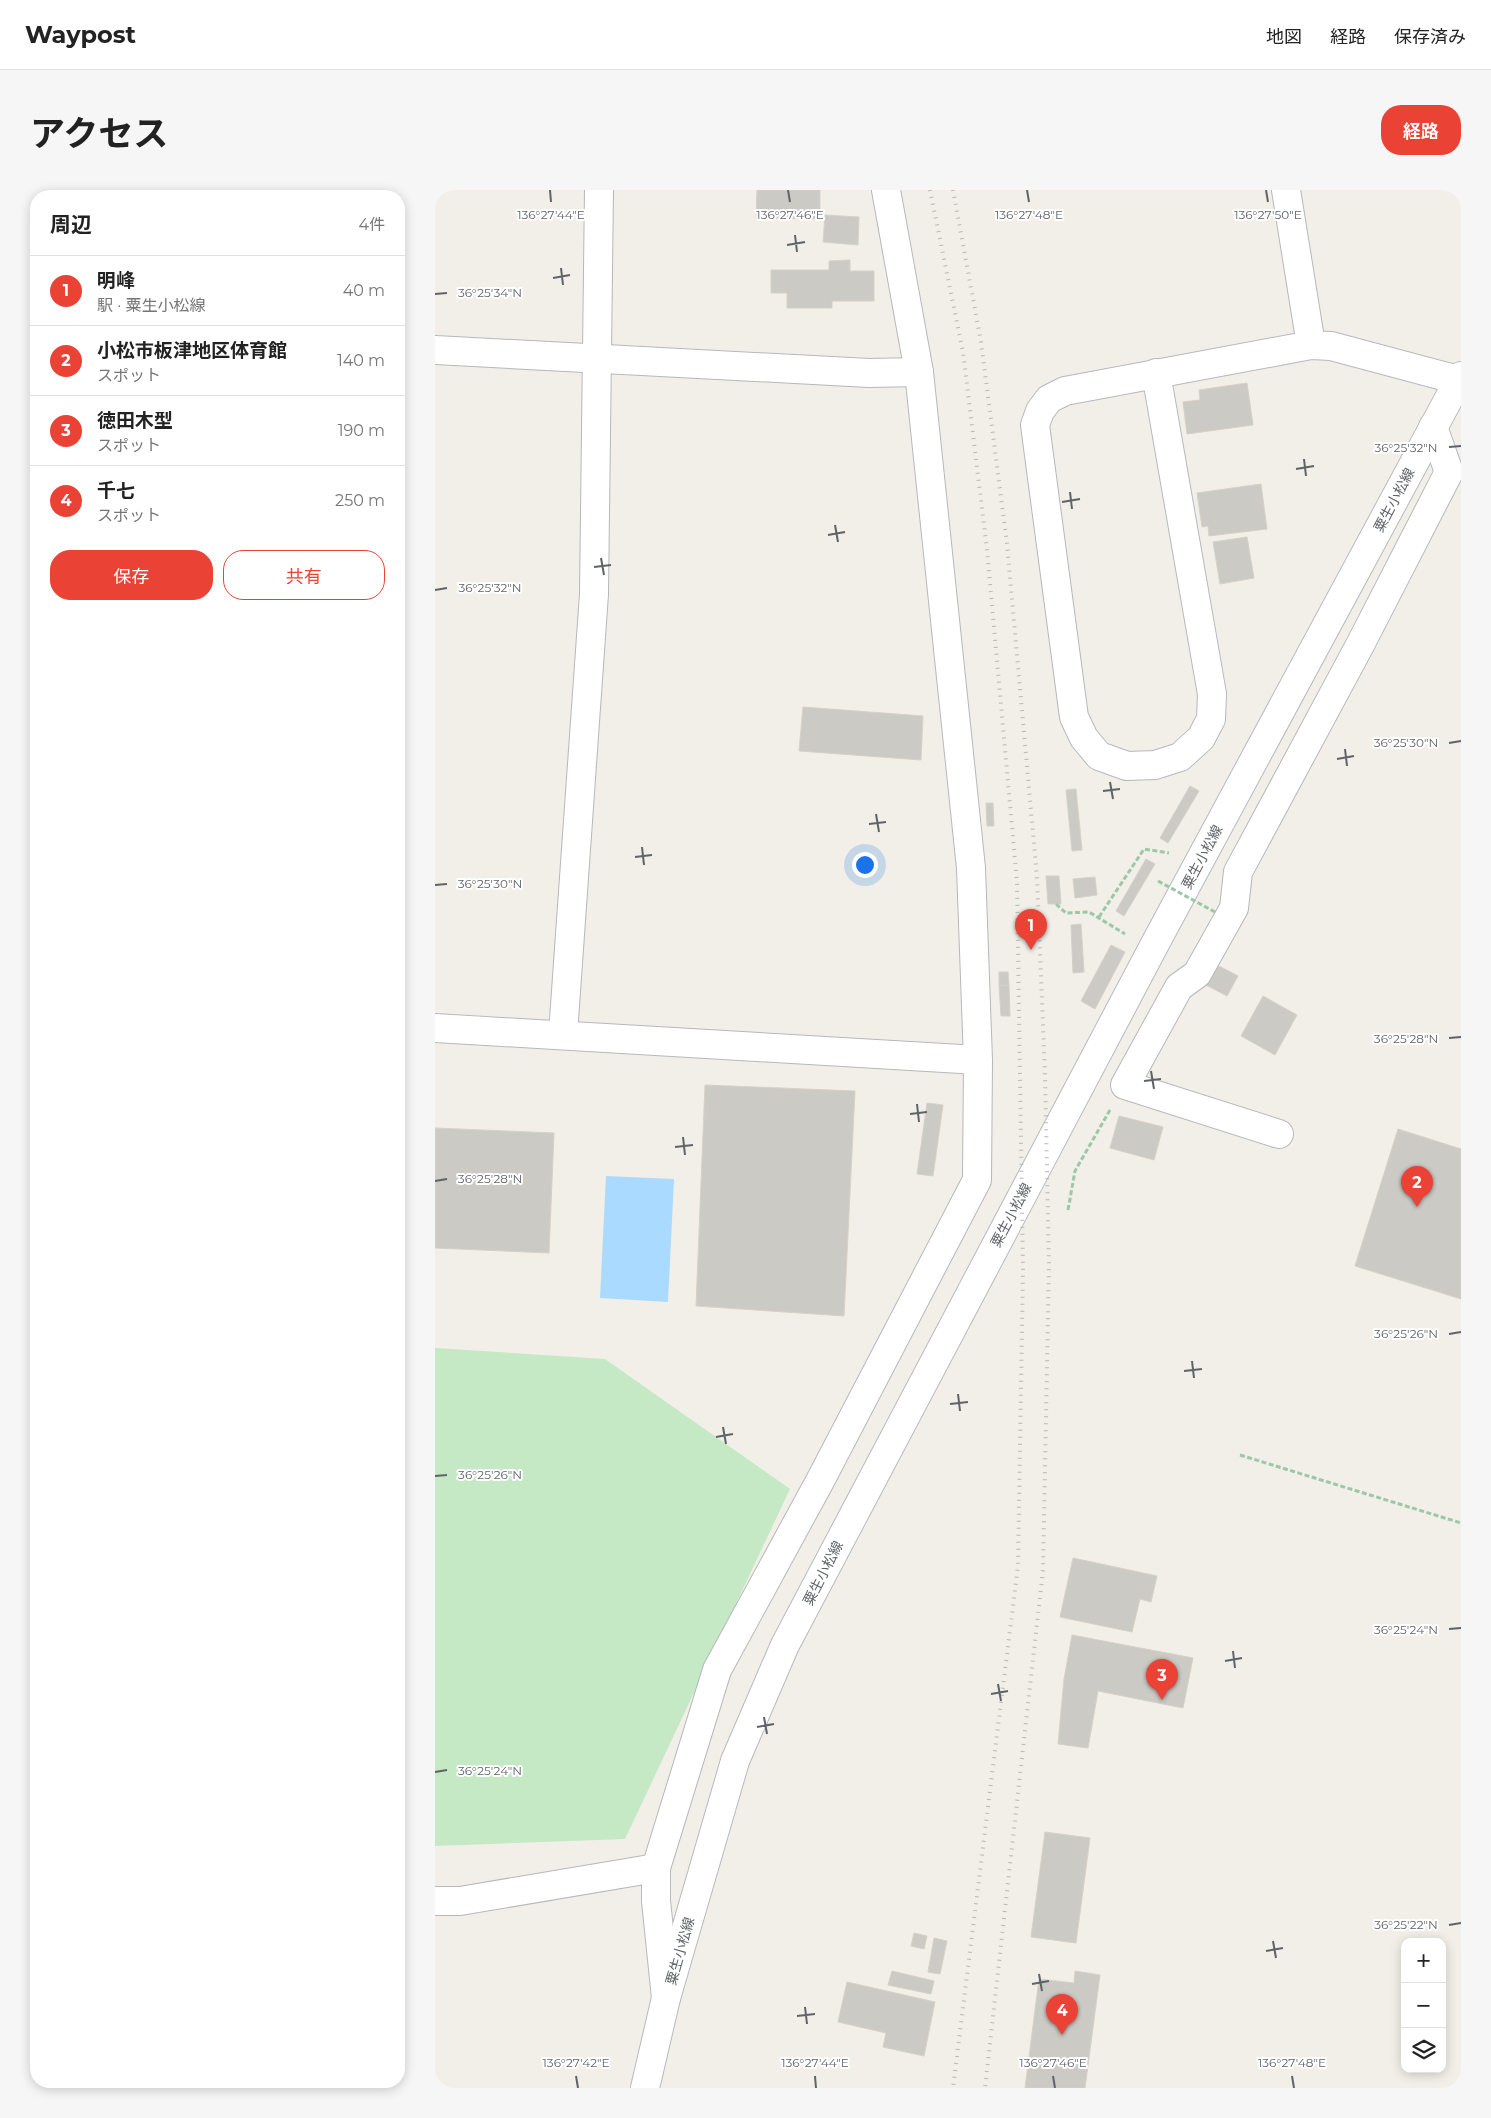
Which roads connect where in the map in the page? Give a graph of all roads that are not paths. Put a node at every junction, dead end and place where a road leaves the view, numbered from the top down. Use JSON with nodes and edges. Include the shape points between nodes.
{"nodes":[{"id":1,"x":599,"y":190,"type":"edge"},
{"id":2,"x":887,"y":190,"type":"edge"},
{"id":3,"x":1286,"y":190,"type":"edge"},
{"id":4,"x":1311,"y":345,"type":"junction"},
{"id":5,"x":435,"y":350,"type":"edge"},
{"id":6,"x":597,"y":360,"type":"junction"},
{"id":7,"x":919,"y":372,"type":"junction"},
{"id":8,"x":1156,"y":373,"type":"junction"},
{"id":9,"x":1460,"y":378,"type":"edge"},
{"id":10,"x":1433,"y":427,"type":"junction"},
{"id":11,"x":435,"y":1028,"type":"edge"},
{"id":12,"x":563,"y":1034,"type":"junction"},
{"id":13,"x":978,"y":1060,"type":"junction"},
{"id":14,"x":1279,"y":1134,"type":"dead end"},
{"id":15,"x":655,"y":1868,"type":"junction"},
{"id":16,"x":435,"y":1901,"type":"edge"},
{"id":17,"x":666,"y":1998,"type":"junction"},
{"id":18,"x":645,"y":2088,"type":"edge"}],
"edges":[{"from":1,"to":6,"type":"street"},
{"from":2,"to":7,"type":"street"},
{"from":3,"to":4,"type":"street"},
{"from":4,"to":8,"type":"street"},
{"from":4,"to":9,"type":"street","via":[[1331,346]]},
{"from":5,"to":6,"type":"street"},
{"from":6,"to":7,"type":"street","via":[[869,373]]},
{"from":6,"to":12,"type":"street","via":[[594,594]]},
{"from":7,"to":13,"type":"street","via":[[971,868]]},
{"from":8,"to":8,"type":"street","via":[[1212,694],[1211,719],[1201,738],[1180,757],[1155,765],[1127,766],[1099,756],[1083,738],[1074,717],[1035,425],[1049,399],[1065,391]]},
{"from":9,"to":10,"type":"street","name":"粟生小松線"},
{"from":10,"to":14,"type":"street","via":[[1449,472],[1238,872],[1234,908],[1197,974],[1179,987],[1125,1085]]},
{"from":10,"to":17,"type":"street","name":"粟生小松線","via":[[1143,966],[785,1645],[735,1761]]},
{"from":11,"to":12,"type":"street"},
{"from":12,"to":13,"type":"street"},
{"from":13,"to":15,"type":"street","via":[[977,1180],[717,1670]]},
{"from":15,"to":16,"type":"street","via":[[460,1901]]},
{"from":15,"to":17,"type":"street"},
{"from":17,"to":18,"type":"street","name":"粟生小松線"}]}
